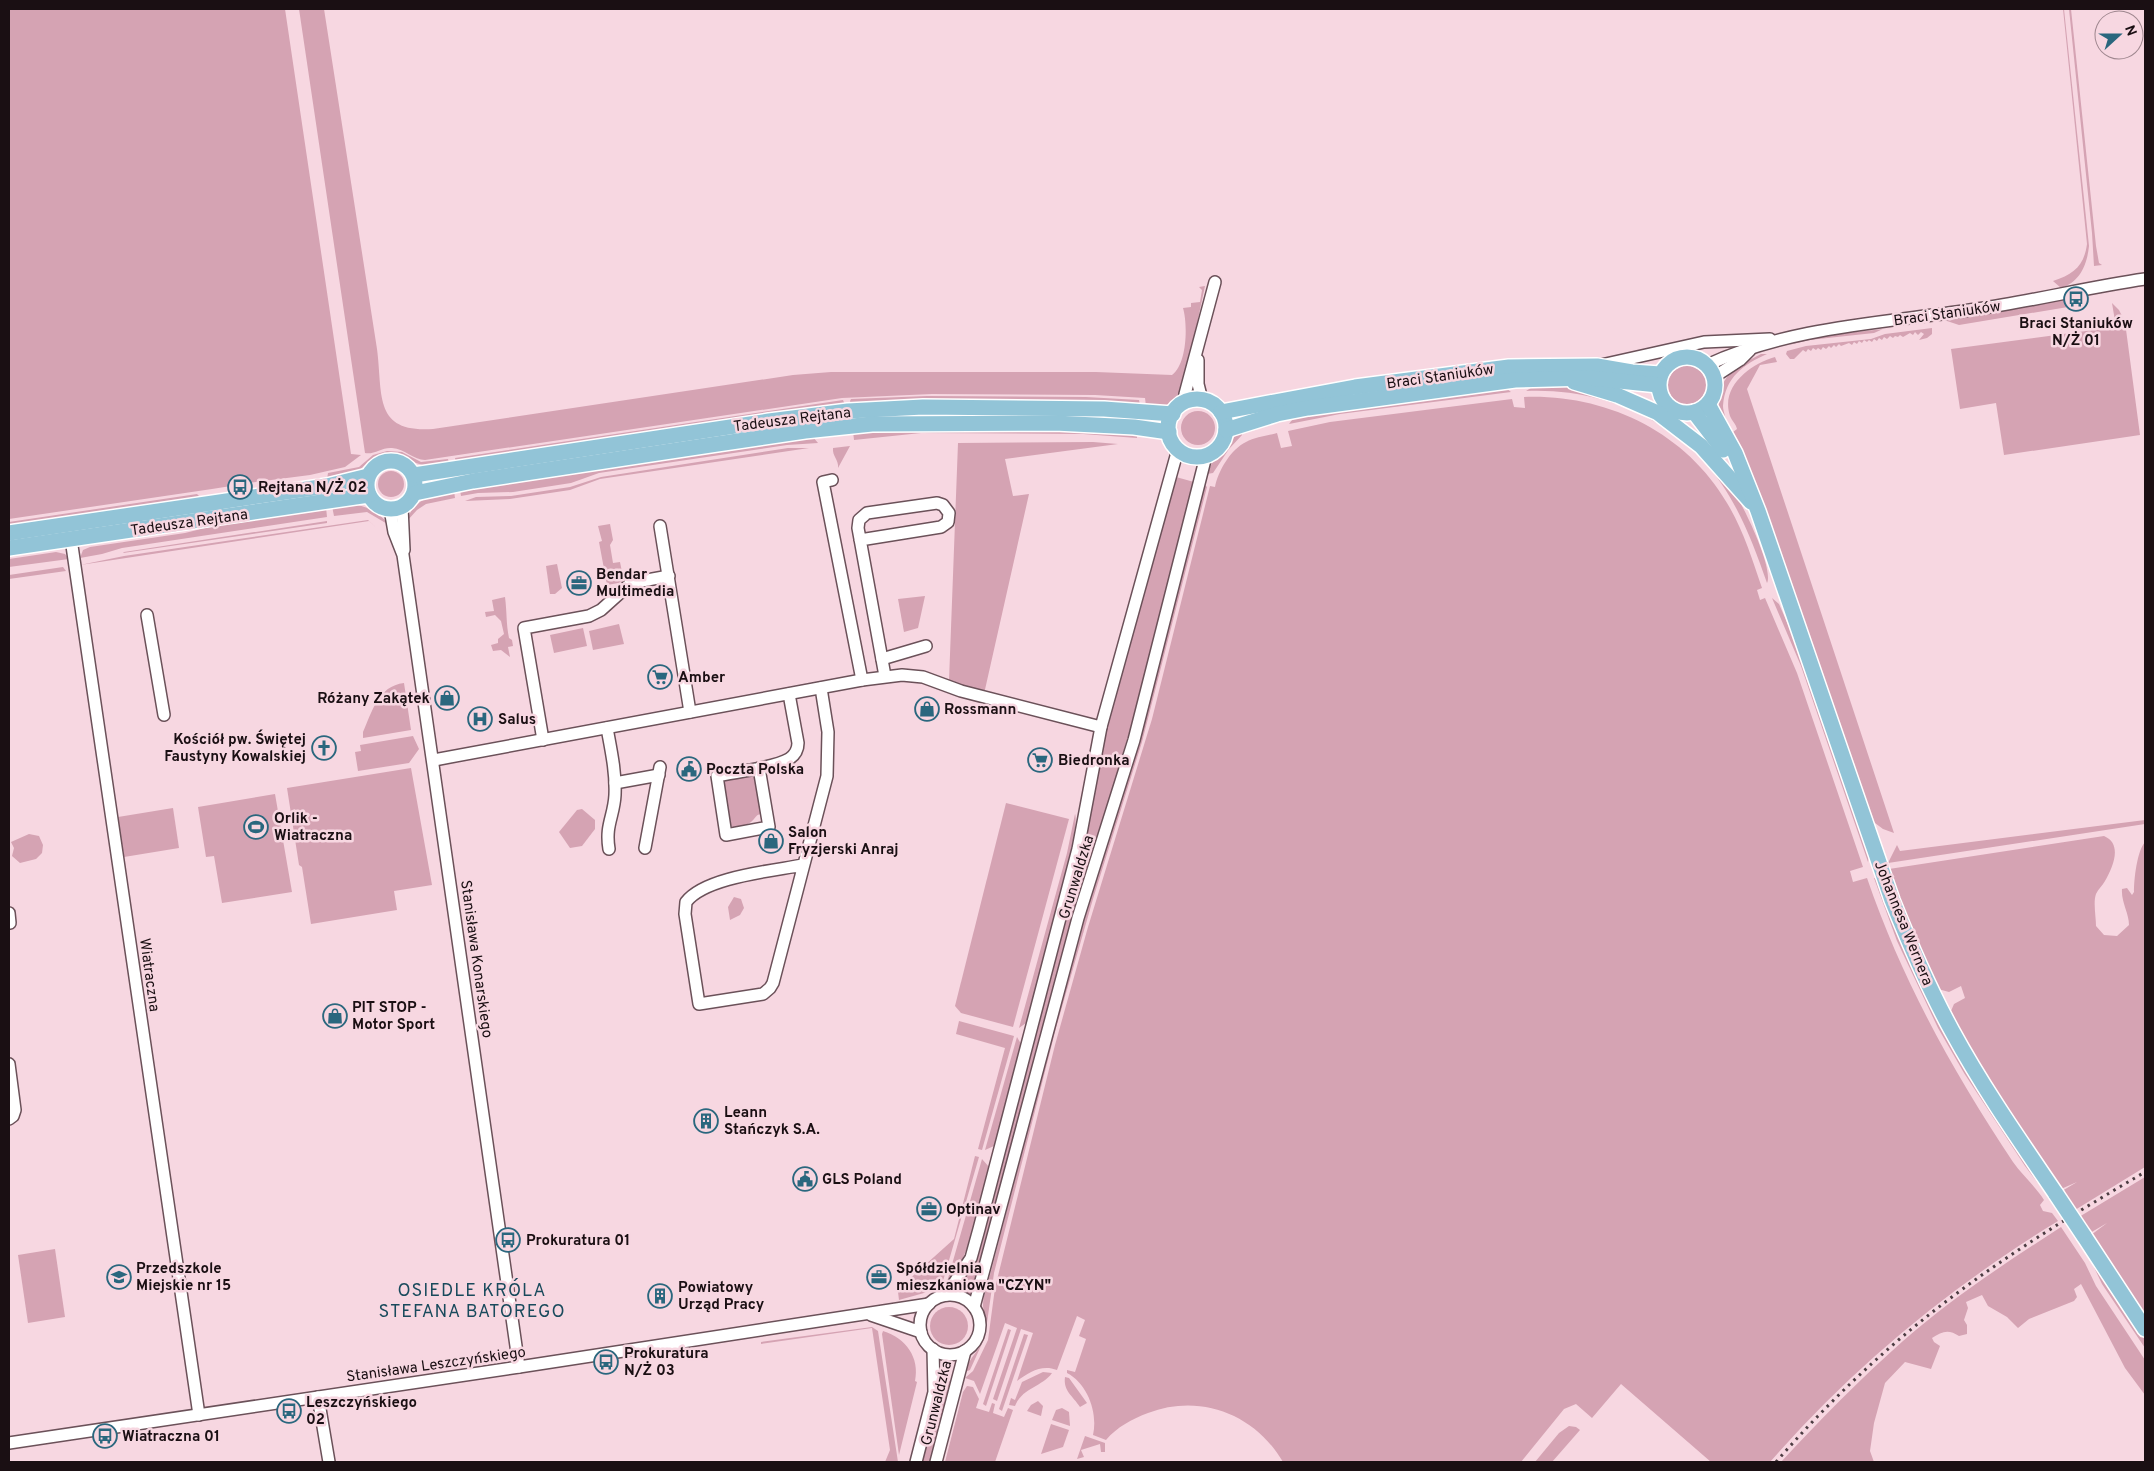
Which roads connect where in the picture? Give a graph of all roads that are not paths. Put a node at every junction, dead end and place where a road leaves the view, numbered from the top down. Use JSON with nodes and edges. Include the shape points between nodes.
{"nodes":[{"id":1,"x":2145,"y":279,"type":"edge"},
{"id":2,"x":1215,"y":282,"type":"dead end"},
{"id":3,"x":1198,"y":339,"type":"junction"},
{"id":4,"x":1779,"y":339,"type":"junction"},
{"id":5,"x":1597,"y":366,"type":"junction"},
{"id":6,"x":1710,"y":371,"type":"junction"},
{"id":7,"x":1659,"y":379,"type":"junction"},
{"id":8,"x":1568,"y":380,"type":"junction"},
{"id":9,"x":1202,"y":400,"type":"junction"},
{"id":10,"x":1184,"y":403,"type":"junction"},
{"id":11,"x":1708,"y":404,"type":"junction"},
{"id":12,"x":1221,"y":412,"type":"junction"},
{"id":13,"x":1694,"y":412,"type":"junction"},
{"id":14,"x":1173,"y":414,"type":"junction"},
{"id":15,"x":1226,"y":430,"type":"junction"},
{"id":16,"x":1169,"y":432,"type":"junction"},
{"id":17,"x":1178,"y":449,"type":"junction"},
{"id":18,"x":1206,"y":456,"type":"junction"},
{"id":19,"x":414,"y":475,"type":"junction"},
{"id":20,"x":368,"y":476,"type":"junction"},
{"id":21,"x":1744,"y":477,"type":"junction"},
{"id":22,"x":832,"y":480,"type":"dead end"},
{"id":23,"x":415,"y":493,"type":"junction"},
{"id":24,"x":369,"y":495,"type":"junction"},
{"id":25,"x":396,"y":508,"type":"junction"},
{"id":26,"x":1758,"y":511,"type":"junction"},
{"id":27,"x":660,"y":526,"type":"dead end"},
{"id":28,"x":9,"y":533,"type":"edge"},
{"id":29,"x":71,"y":539,"type":"junction"},
{"id":30,"x":860,"y":540,"type":"junction"},
{"id":31,"x":9,"y":548,"type":"edge"},
{"id":32,"x":669,"y":576,"type":"junction"},
{"id":33,"x":147,"y":614,"type":"dead end"},
{"id":34,"x":926,"y":646,"type":"dead end"},
{"id":35,"x":882,"y":659,"type":"junction"},
{"id":36,"x":885,"y":676,"type":"junction"},
{"id":37,"x":866,"y":679,"type":"junction"},
{"id":38,"x":821,"y":688,"type":"junction"},
{"id":39,"x":789,"y":694,"type":"junction"},
{"id":40,"x":690,"y":712,"type":"junction"},
{"id":41,"x":164,"y":714,"type":"dead end"},
{"id":42,"x":1101,"y":727,"type":"junction"},
{"id":43,"x":607,"y":728,"type":"junction"},
{"id":44,"x":544,"y":740,"type":"junction"},
{"id":45,"x":434,"y":760,"type":"junction"},
{"id":46,"x":759,"y":768,"type":"junction"},
{"id":47,"x":615,"y":783,"type":"junction"},
{"id":48,"x":645,"y":848,"type":"dead end"},
{"id":49,"x":609,"y":850,"type":"dead end"},
{"id":50,"x":803,"y":865,"type":"junction"},
{"id":51,"x":9,"y":1072,"type":"edge"},
{"id":52,"x":9,"y":1119,"type":"edge"},
{"id":53,"x":946,"y":1295,"type":"junction"},
{"id":54,"x":929,"y":1304,"type":"junction"},
{"id":55,"x":974,"y":1307,"type":"junction"},
{"id":56,"x":867,"y":1314,"type":"junction"},
{"id":57,"x":2145,"y":1329,"type":"edge"},
{"id":58,"x":921,"y":1332,"type":"junction"},
{"id":59,"x":932,"y":1349,"type":"junction"},
{"id":60,"x":965,"y":1351,"type":"junction"},
{"id":61,"x":519,"y":1367,"type":"junction"},
{"id":62,"x":318,"y":1397,"type":"junction"},
{"id":63,"x":199,"y":1415,"type":"junction"},
{"id":64,"x":9,"y":1443,"type":"edge"},
{"id":65,"x":329,"y":1462,"type":"edge"},
{"id":66,"x":916,"y":1462,"type":"edge"},
{"id":67,"x":936,"y":1462,"type":"edge"}],
"edges":[{"from":1,"to":4,"type":"street","name":"Braci Staniuków","via":[[1980,309],[1830,328]]},
{"from":2,"to":3,"type":"street"},
{"from":3,"to":9,"type":"street","via":[[1198,384]]},
{"from":3,"to":10,"type":"street"},
{"from":4,"to":5,"type":"street","via":[[1704,342]]},
{"from":4,"to":6,"type":"street","name":"Braci Staniuków","via":[[1750,350],[1740,360]]},
{"from":5,"to":7,"type":"main road","name":"Braci Staniuków"},
{"from":5,"to":12,"type":"main road","name":"Braci Staniuków","via":[[1499,368],[1355,387]]},
{"from":6,"to":7,"type":"main road","via":[[1700,359],[1681,357],[1673,360]]},
{"from":6,"to":11,"type":"main road","via":[[1714,391]]},
{"from":7,"to":8,"type":"main road","name":"Braci Staniuków"},
{"from":7,"to":13,"type":"main road","via":[[1660,394],[1669,408],[1677,412]]},
{"from":8,"to":15,"type":"main road","name":"Braci Staniuków","via":[[1515,380],[1330,404],[1278,414]]},
{"from":8,"to":26,"type":"main road","via":[[1617,395],[1658,413],[1713,458]]},
{"from":9,"to":10,"type":"main road"},
{"from":9,"to":12,"type":"main road","via":[[1210,402]]},
{"from":10,"to":14,"type":"main road"},
{"from":11,"to":13,"type":"main road"},
{"from":11,"to":21,"type":"main road","name":"Johannesa Wernera","via":[[1736,453]]},
{"from":12,"to":15,"type":"main road"},
{"from":13,"to":21,"type":"main road","name":"Johannesa Wernera"},
{"from":14,"to":16,"type":"main road"},
{"from":14,"to":19,"type":"main road","name":"Tadeusza Rejtana","via":[[1104,409],[932,407],[848,411]]},
{"from":15,"to":18,"type":"main road","via":[[1220,446]]},
{"from":16,"to":17,"type":"main road"},
{"from":16,"to":23,"type":"main road","name":"Tadeusza Rejtana","via":[[1056,423],[872,424],[805,431]]},
{"from":17,"to":18,"type":"main road","via":[[1191,456]]},
{"from":17,"to":42,"type":"street","name":"Grunwaldzka"},
{"from":18,"to":55,"type":"street","name":"Grunwaldzka","via":[[1134,740],[1076,927]]},
{"from":19,"to":20,"type":"main road","via":[[408,466],[390,460],[381,462]]},
{"from":19,"to":23,"type":"main road"},
{"from":20,"to":24,"type":"main road"},
{"from":20,"to":28,"type":"main road","name":"Tadeusza Rejtana","via":[[327,486]]},
{"from":21,"to":26,"type":"main road","name":"Johannesa Wernera"},
{"from":22,"to":37,"type":"street","via":[[823,482]]},
{"from":23,"to":25,"type":"main road"},
{"from":24,"to":25,"type":"main road","via":[[381,507]]},
{"from":24,"to":29,"type":"main road","name":"Tadeusza Rejtana"},
{"from":25,"to":45,"type":"street","name":"Stanisława Konarskiego","via":[[405,544],[403,555]]},
{"from":26,"to":57,"type":"main road","name":"Johannesa Wernera","bridge":true,"via":[[1884,875],[1915,955],[1965,1053],[2009,1125]]},
{"from":27,"to":32,"type":"street"},
{"from":29,"to":31,"type":"main road","name":"Tadeusza Rejtana"},
{"from":29,"to":63,"type":"street","name":"Wiatraczna"},
{"from":30,"to":30,"type":"street","via":[[859,520],[867,513],[937,503],[943,504],[949,513],[948,522],[942,528]]},
{"from":30,"to":35,"type":"street"},
{"from":32,"to":40,"type":"street"},
{"from":32,"to":44,"type":"street","via":[[631,583],[601,610],[589,616],[524,628]]},
{"from":33,"to":41,"type":"street"},
{"from":34,"to":35,"type":"street"},
{"from":35,"to":36,"type":"street"},
{"from":36,"to":37,"type":"street"},
{"from":36,"to":42,"type":"street","via":[[923,677],[961,691]]},
{"from":37,"to":38,"type":"street"},
{"from":38,"to":39,"type":"street"},
{"from":38,"to":50,"type":"street","via":[[828,732],[828,763]]},
{"from":39,"to":40,"type":"street"},
{"from":39,"to":46,"type":"street","via":[[797,751],[792,758]]},
{"from":40,"to":43,"type":"street"},
{"from":42,"to":53,"type":"street","name":"Grunwaldzka","via":[[1078,849],[979,1229],[971,1258]]},
{"from":43,"to":44,"type":"street"},
{"from":43,"to":47,"type":"street"},
{"from":44,"to":45,"type":"street"},
{"from":45,"to":61,"type":"street","name":"Stanisława Konarskiego"},
{"from":46,"to":46,"type":"street","via":[[717,776],[726,835],[768,827]]},
{"from":47,"to":48,"type":"street","via":[[659,771]]},
{"from":47,"to":49,"type":"street","via":[[615,800],[607,829]]},
{"from":50,"to":50,"type":"street","via":[[770,988],[759,994],[699,1004],[685,914],[686,902],[696,892],[715,883]]},
{"from":51,"to":52,"type":"street","via":[[15,1110]]},
{"from":53,"to":54,"type":"street"},
{"from":53,"to":55,"type":"street","via":[[967,1300]]},
{"from":54,"to":56,"type":"street","name":"Stanisława Leszczyńskiego"},
{"from":54,"to":58,"type":"street","via":[[922,1317]]},
{"from":55,"to":60,"type":"street","via":[[979,1331]]},
{"from":56,"to":58,"type":"street","name":"Stanisława Leszczyńskiego"},
{"from":56,"to":61,"type":"street","name":"Stanisława Leszczyńskiego"},
{"from":58,"to":59,"type":"street"},
{"from":59,"to":60,"type":"street","via":[[943,1354]]},
{"from":59,"to":66,"type":"street","name":"Grunwaldzka","via":[[934,1392]]},
{"from":60,"to":67,"type":"street","name":"Grunwaldzka"},
{"from":61,"to":62,"type":"street","name":"Stanisława Leszczyńskiego"},
{"from":62,"to":63,"type":"street","name":"Stanisława Leszczyńskiego"},
{"from":62,"to":65,"type":"street"},
{"from":63,"to":64,"type":"street","name":"Stanisława Leszczyńskiego"}]}
